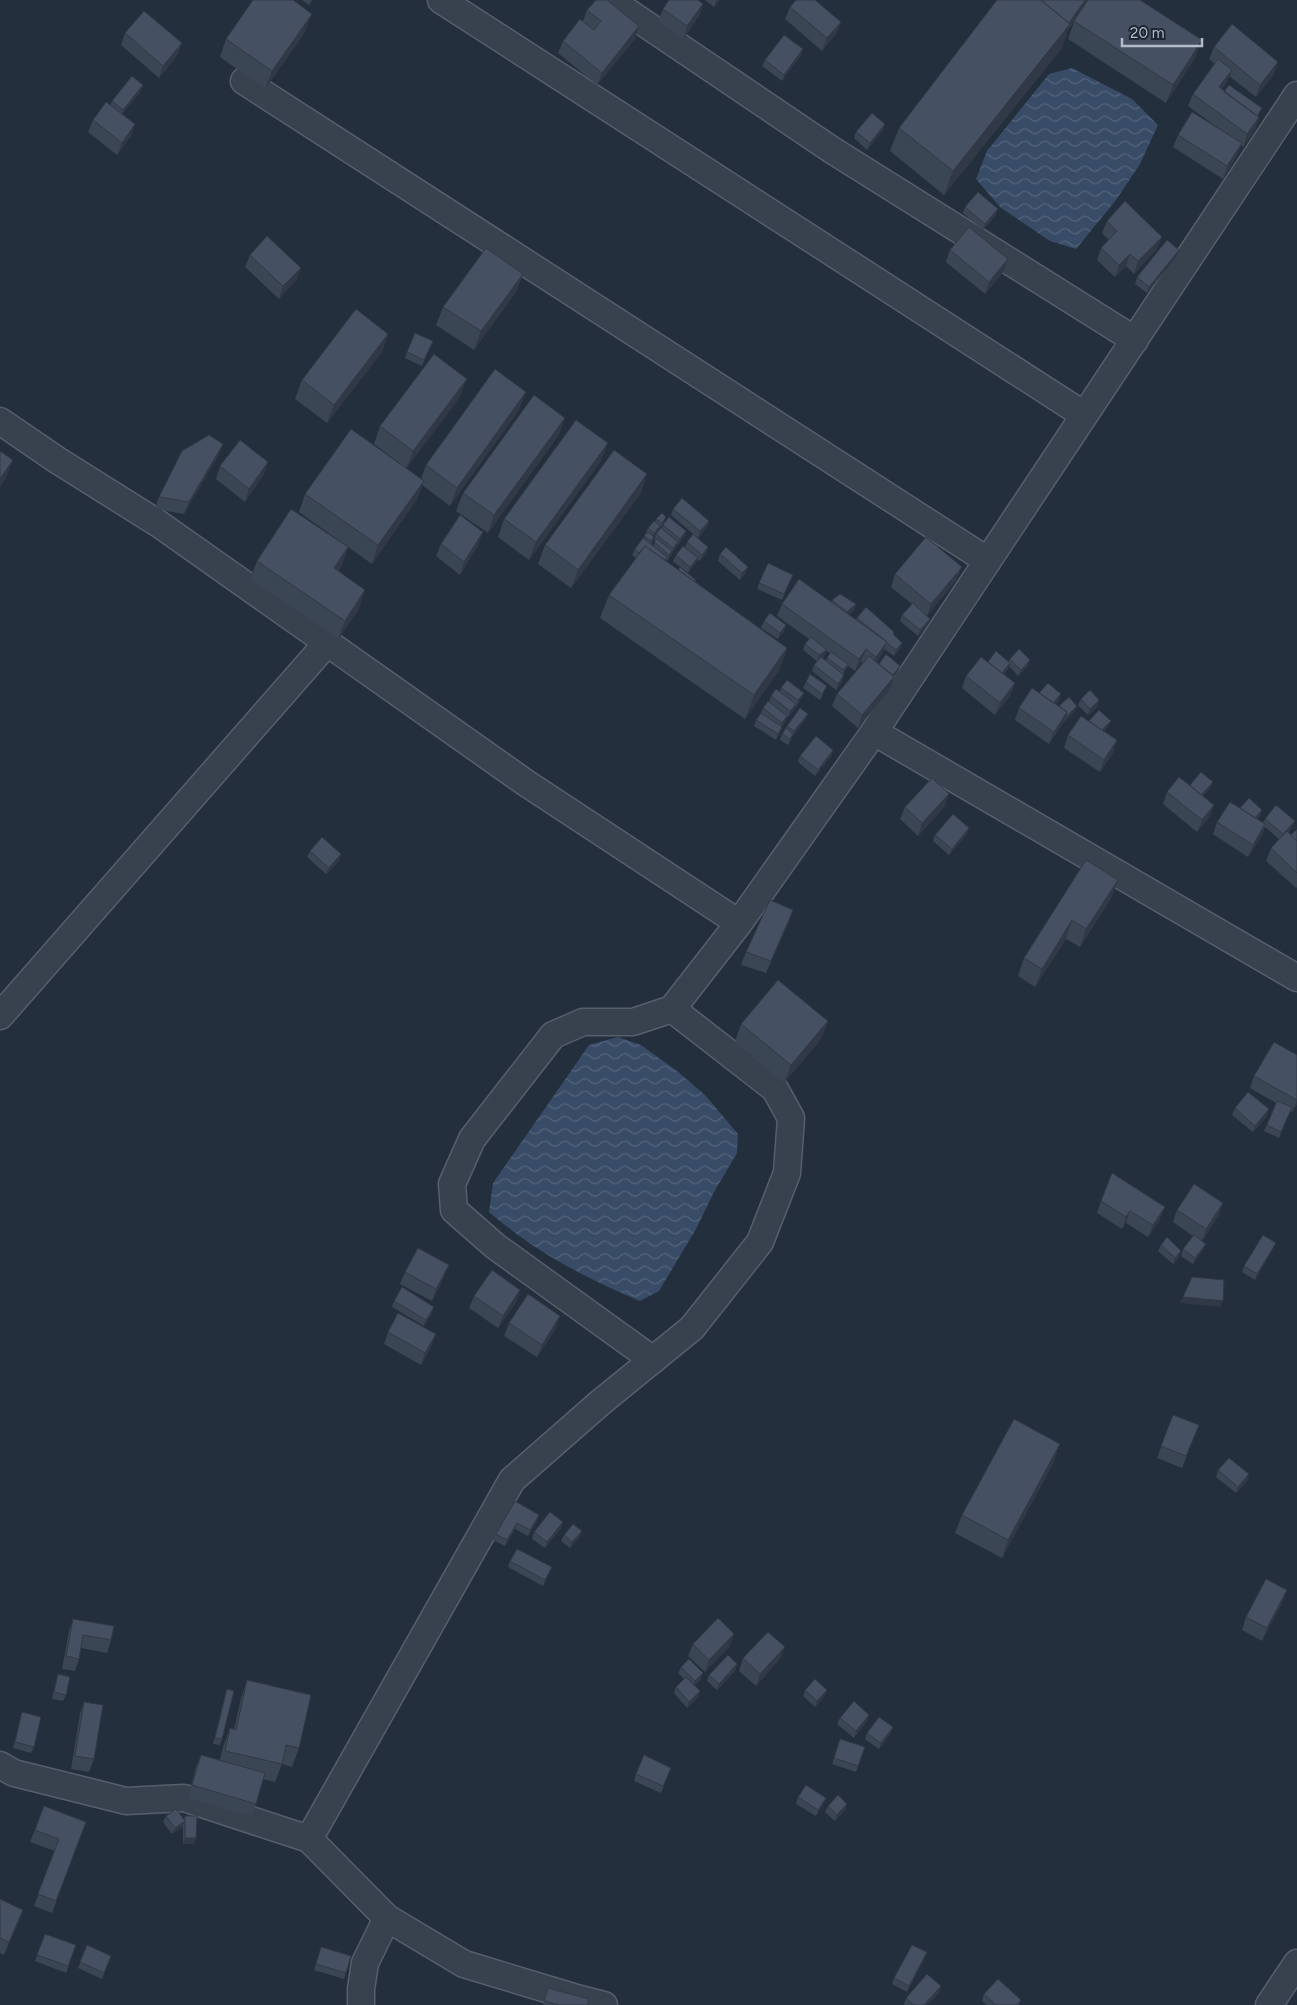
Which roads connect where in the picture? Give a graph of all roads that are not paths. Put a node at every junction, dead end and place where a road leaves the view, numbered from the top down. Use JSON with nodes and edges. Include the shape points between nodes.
{"nodes":[{"id":1,"x":441,"y":0,"type":"edge"},
{"id":2,"x":625,"y":4,"type":"edge"},
{"id":3,"x":244,"y":81,"type":"dead end"},
{"id":4,"x":1297,"y":95,"type":"edge"},
{"id":5,"x":1135,"y":340,"type":"junction"},
{"id":6,"x":1084,"y":415,"type":"junction"},
{"id":7,"x":0,"y":421,"type":"edge"},
{"id":8,"x":988,"y":561,"type":"junction"},
{"id":9,"x":327,"y":643,"type":"junction"},
{"id":10,"x":874,"y":732,"type":"junction"},
{"id":11,"x":738,"y":923,"type":"junction"},
{"id":12,"x":1297,"y":978,"type":"edge"},
{"id":13,"x":672,"y":1009,"type":"junction"},
{"id":14,"x":0,"y":1016,"type":"edge"},
{"id":15,"x":653,"y":1360,"type":"junction"},
{"id":16,"x":0,"y":1765,"type":"edge"},
{"id":17,"x":309,"y":1839,"type":"junction"},
{"id":18,"x":387,"y":1918,"type":"junction"},
{"id":19,"x":1297,"y":1963,"type":"edge"},
{"id":20,"x":361,"y":2005,"type":"edge"},
{"id":21,"x":604,"y":2005,"type":"edge"},
{"id":22,"x":1269,"y":2005,"type":"edge"}],
"edges":[{"from":1,"to":6,"type":"street"},
{"from":2,"to":5,"type":"street","via":[[832,150]]},
{"from":3,"to":8,"type":"street"},
{"from":4,"to":5,"type":"street"},
{"from":5,"to":6,"type":"street"},
{"from":6,"to":8,"type":"street"},
{"from":7,"to":9,"type":"street","via":[[159,524]]},
{"from":8,"to":10,"type":"street"},
{"from":9,"to":11,"type":"street","via":[[526,783]]},
{"from":9,"to":14,"type":"street"},
{"from":10,"to":11,"type":"street"},
{"from":10,"to":12,"type":"street"},
{"from":11,"to":13,"type":"street"},
{"from":13,"to":15,"type":"street","via":[[775,1089],[791,1118],[787,1174],[760,1242],[692,1328]]},
{"from":13,"to":15,"type":"street","via":[[633,1022],[583,1022],[554,1035],[472,1140],[452,1184],[454,1210],[495,1246]]},
{"from":15,"to":17,"type":"street","via":[[512,1480]]},
{"from":16,"to":17,"type":"street","via":[[14,1773],[126,1801],[184,1798]]},
{"from":17,"to":18,"type":"street"},
{"from":18,"to":20,"type":"street","via":[[366,1963]]},
{"from":18,"to":21,"type":"street","via":[[464,1964]]},
{"from":19,"to":22,"type":"street"}]}
